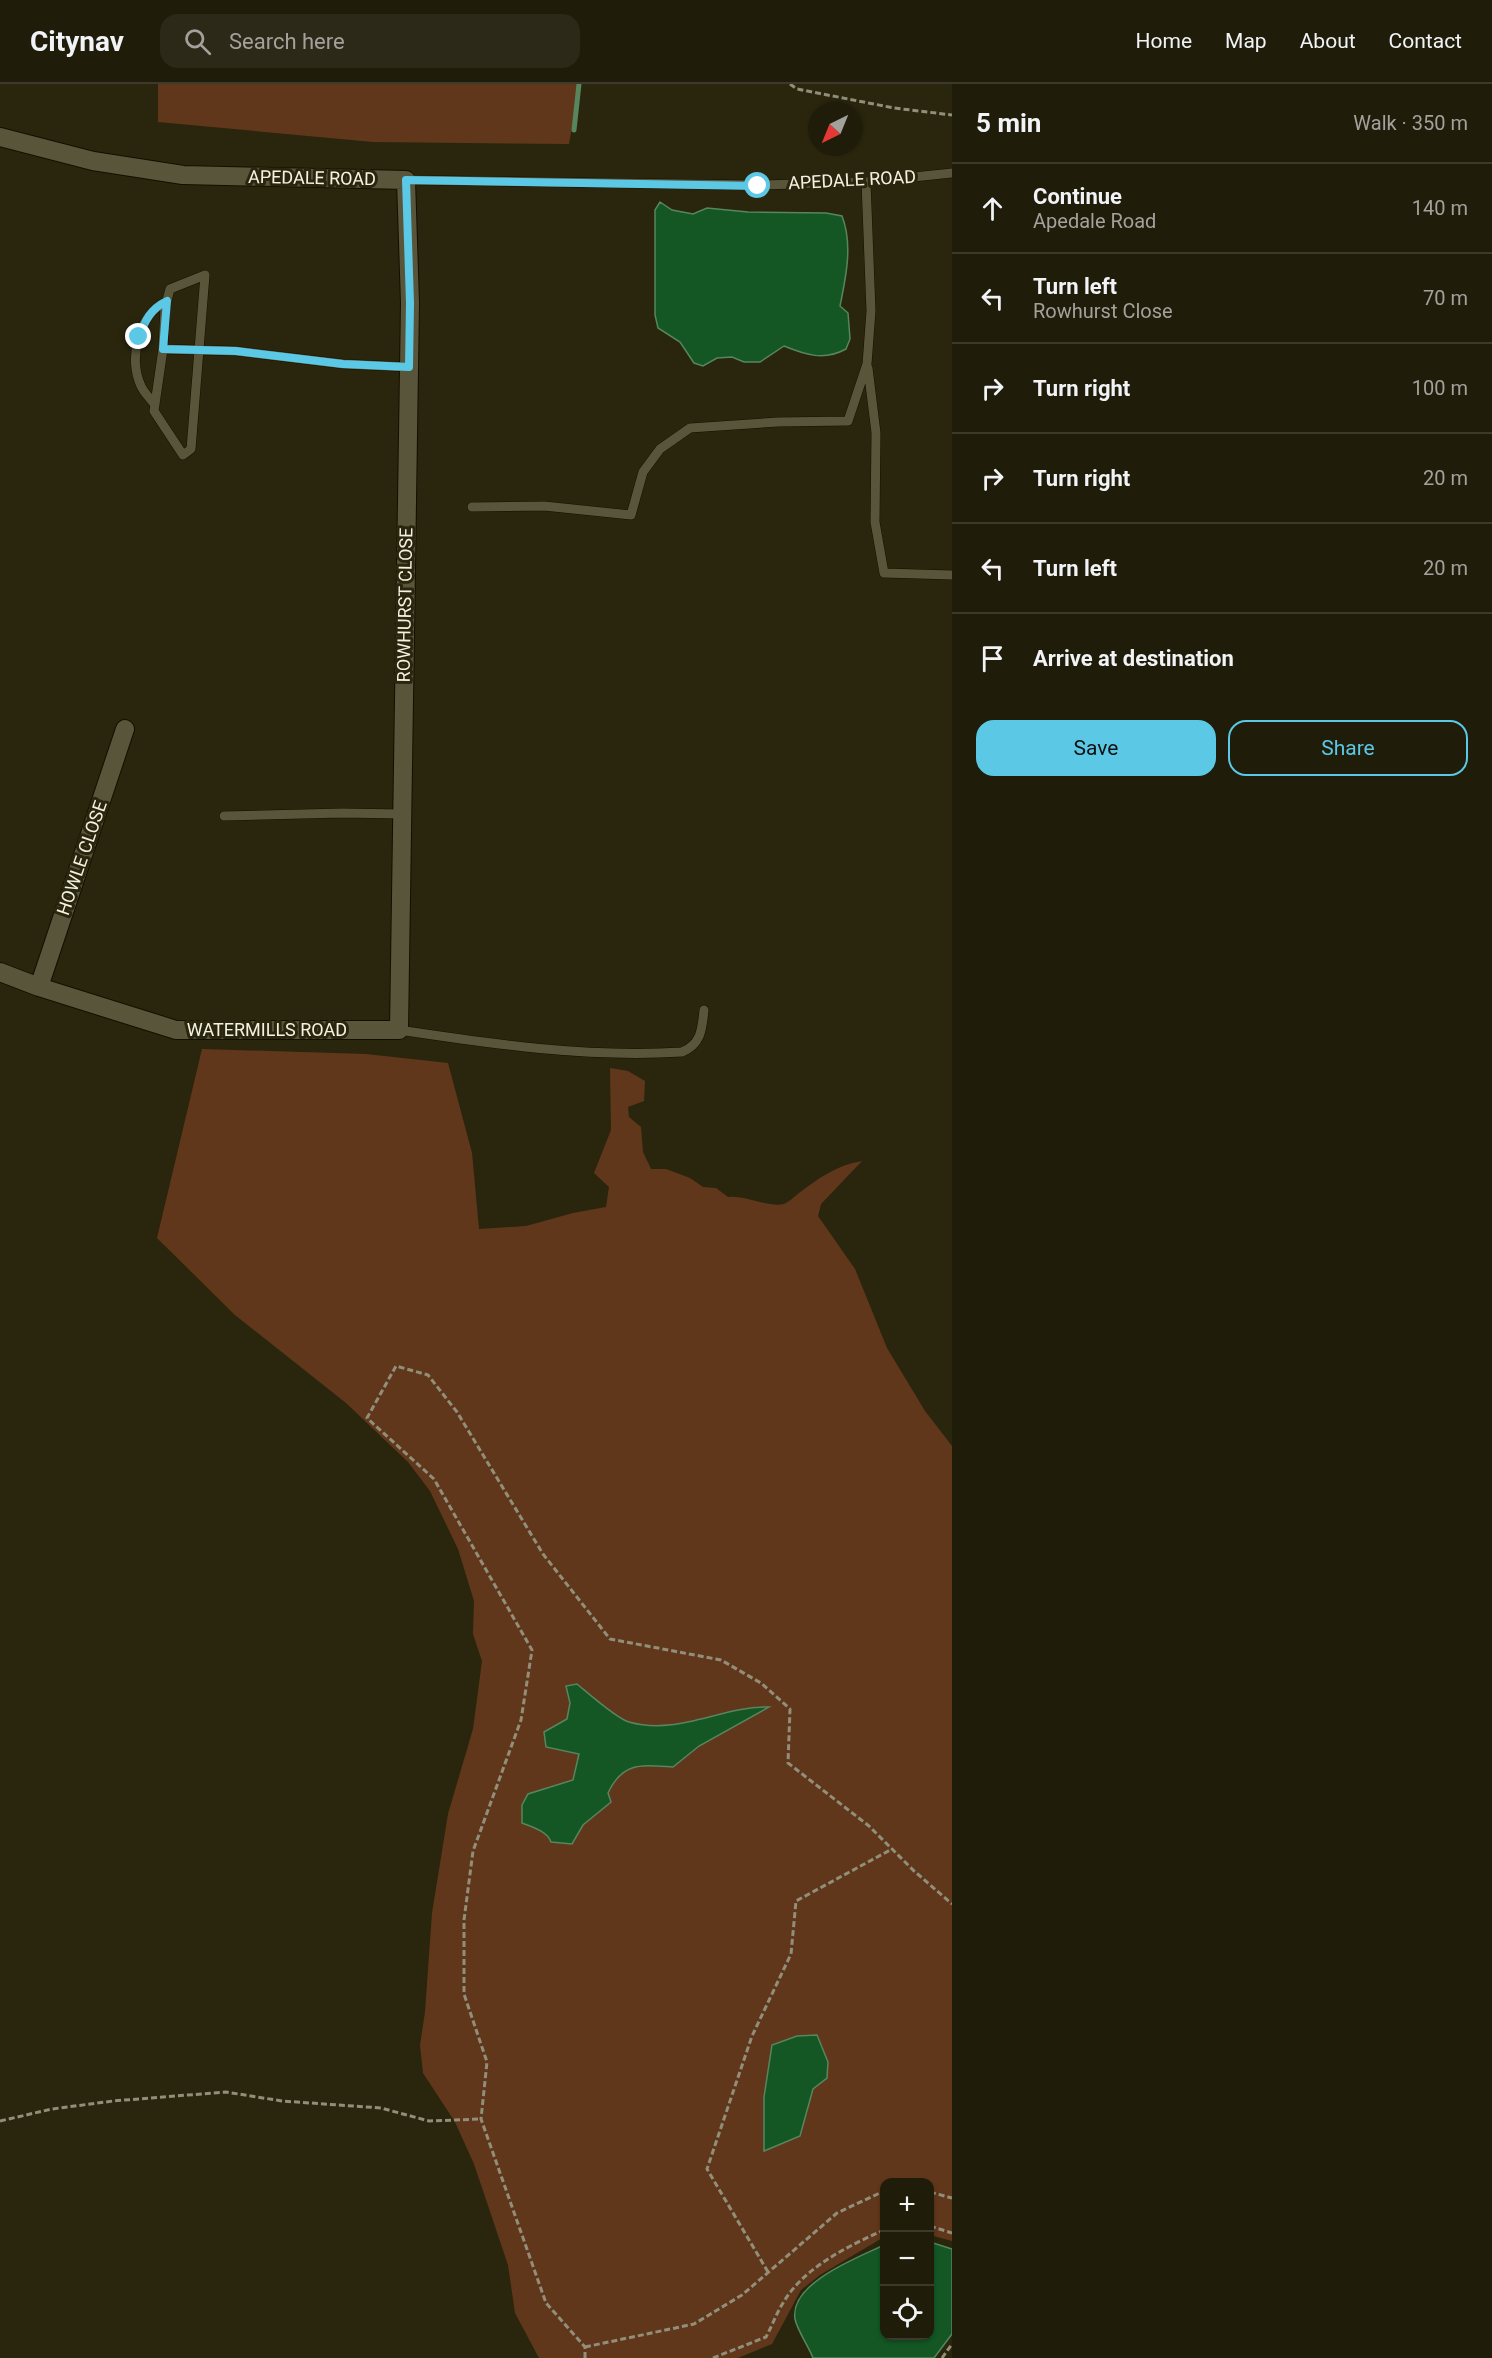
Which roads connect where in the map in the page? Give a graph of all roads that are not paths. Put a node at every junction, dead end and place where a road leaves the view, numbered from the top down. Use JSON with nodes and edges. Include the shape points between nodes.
{"nodes":[{"id":1,"x":0,"y":137,"type":"edge"},
{"id":2,"x":952,"y":173,"type":"edge"},
{"id":3,"x":406,"y":180,"type":"junction"},
{"id":4,"x":866,"y":182,"type":"junction"},
{"id":5,"x":167,"y":301,"type":"junction"},
{"id":6,"x":163,"y":349,"type":"junction"},
{"id":7,"x":198,"y":350,"type":"junction"},
{"id":8,"x":867,"y":364,"type":"junction"},
{"id":9,"x":409,"y":367,"type":"junction"},
{"id":10,"x":155,"y":405,"type":"junction"},
{"id":11,"x":472,"y":507,"type":"dead end"},
{"id":12,"x":952,"y":576,"type":"edge"},
{"id":13,"x":125,"y":729,"type":"dead end"},
{"id":14,"x":402,"y":814,"type":"junction"},
{"id":15,"x":224,"y":816,"type":"dead end"},
{"id":16,"x":0,"y":972,"type":"edge"},
{"id":17,"x":39,"y":987,"type":"junction"},
{"id":18,"x":704,"y":1010,"type":"dead end"},
{"id":19,"x":399,"y":1030,"type":"junction"}],
"edges":[{"from":1,"to":3,"type":"street","name":"APEDALE ROAD","via":[[93,161],[183,175]]},
{"from":2,"to":4,"type":"lane","name":"APEDALE ROAD"},
{"from":3,"to":4,"type":"lane","name":"APEDALE ROAD","via":[[758,186]]},
{"from":3,"to":9,"type":"street","name":"ROWHURST CLOSE"},
{"from":4,"to":8,"type":"lane","via":[[870,311]]},
{"from":5,"to":6,"type":"lane"},
{"from":5,"to":7,"type":"lane","via":[[170,289],[205,275]]},
{"from":5,"to":10,"type":"lane","via":[[156,306],[145,320],[135,365],[141,387]]},
{"from":6,"to":7,"type":"lane"},
{"from":6,"to":10,"type":"lane"},
{"from":7,"to":9,"type":"lane"},
{"from":7,"to":10,"type":"lane","via":[[191,449],[183,455],[154,411]]},
{"from":8,"to":11,"type":"lane","via":[[848,421],[690,428],[660,449],[643,472],[631,515],[544,506]]},
{"from":8,"to":12,"type":"lane","via":[[876,433],[875,522],[884,573]]},
{"from":9,"to":14,"type":"street","name":"ROWHURST CLOSE"},
{"from":13,"to":17,"type":"street","name":"HOWLE CLOSE"},
{"from":14,"to":15,"type":"lane"},
{"from":14,"to":19,"type":"street","name":"ROWHURST CLOSE"},
{"from":16,"to":17,"type":"street","name":"WATERMILLS ROAD"},
{"from":17,"to":19,"type":"street","name":"WATERMILLS ROAD","via":[[176,1030]]},
{"from":18,"to":19,"type":"lane","via":[[698,1041],[682,1052],[576,1052]]}]}
